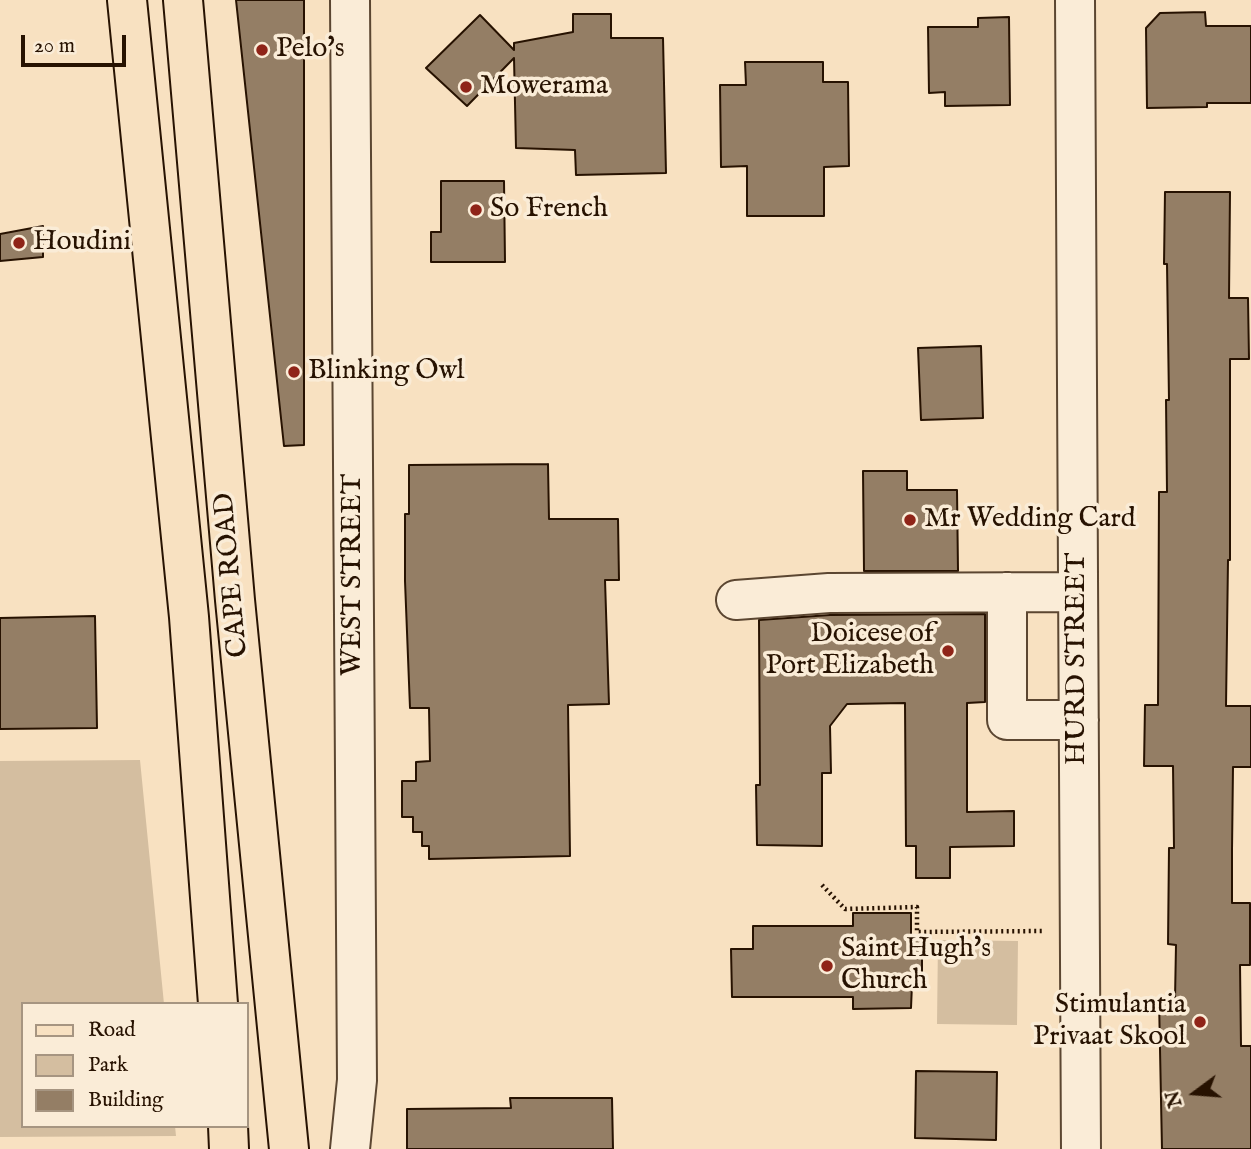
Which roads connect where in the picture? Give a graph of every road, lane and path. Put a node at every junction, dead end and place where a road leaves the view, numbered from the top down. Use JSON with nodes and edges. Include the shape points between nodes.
{"nodes":[{"id":1,"x":127,"y":0,"type":"edge"},
{"id":2,"x":183,"y":0,"type":"edge"},
{"id":3,"x":350,"y":0,"type":"edge"},
{"id":4,"x":1075,"y":0,"type":"edge"},
{"id":5,"x":1007,"y":592,"type":"junction"},
{"id":6,"x":1077,"y":592,"type":"junction"},
{"id":7,"x":736,"y":600,"type":"dead end"},
{"id":8,"x":1079,"y":720,"type":"junction"},
{"id":9,"x":822,"y":885,"type":"dead end"},
{"id":10,"x":1030,"y":931,"type":"dead end"},
{"id":11,"x":218,"y":1002,"type":"edge"},
{"id":12,"x":228,"y":1128,"type":"edge"},
{"id":13,"x":229,"y":1149,"type":"edge"},
{"id":14,"x":289,"y":1149,"type":"edge"},
{"id":15,"x":351,"y":1149,"type":"edge"},
{"id":16,"x":1081,"y":1149,"type":"edge"}],
"edges":[{"from":1,"to":11,"type":"main road","name":"CAPE ROAD","via":[[189,617]]},
{"from":2,"to":14,"type":"main road","name":"CAPE ROAD","via":[[236,613]]},
{"from":3,"to":15,"type":"street","name":"WEST STREET","via":[[357,1080]]},
{"from":4,"to":6,"type":"street","name":"HURD STREET"},
{"from":5,"to":6,"type":"street"},
{"from":5,"to":7,"type":"street","via":[[829,593]]},
{"from":5,"to":8,"type":"street","via":[[1007,720]]},
{"from":6,"to":8,"type":"street","name":"HURD STREET"},
{"from":8,"to":16,"type":"street","name":"HURD STREET"},
{"from":9,"to":10,"type":"path","via":[[845,909],[917,907],[917,932]]},
{"from":12,"to":13,"type":"main road"}]}
